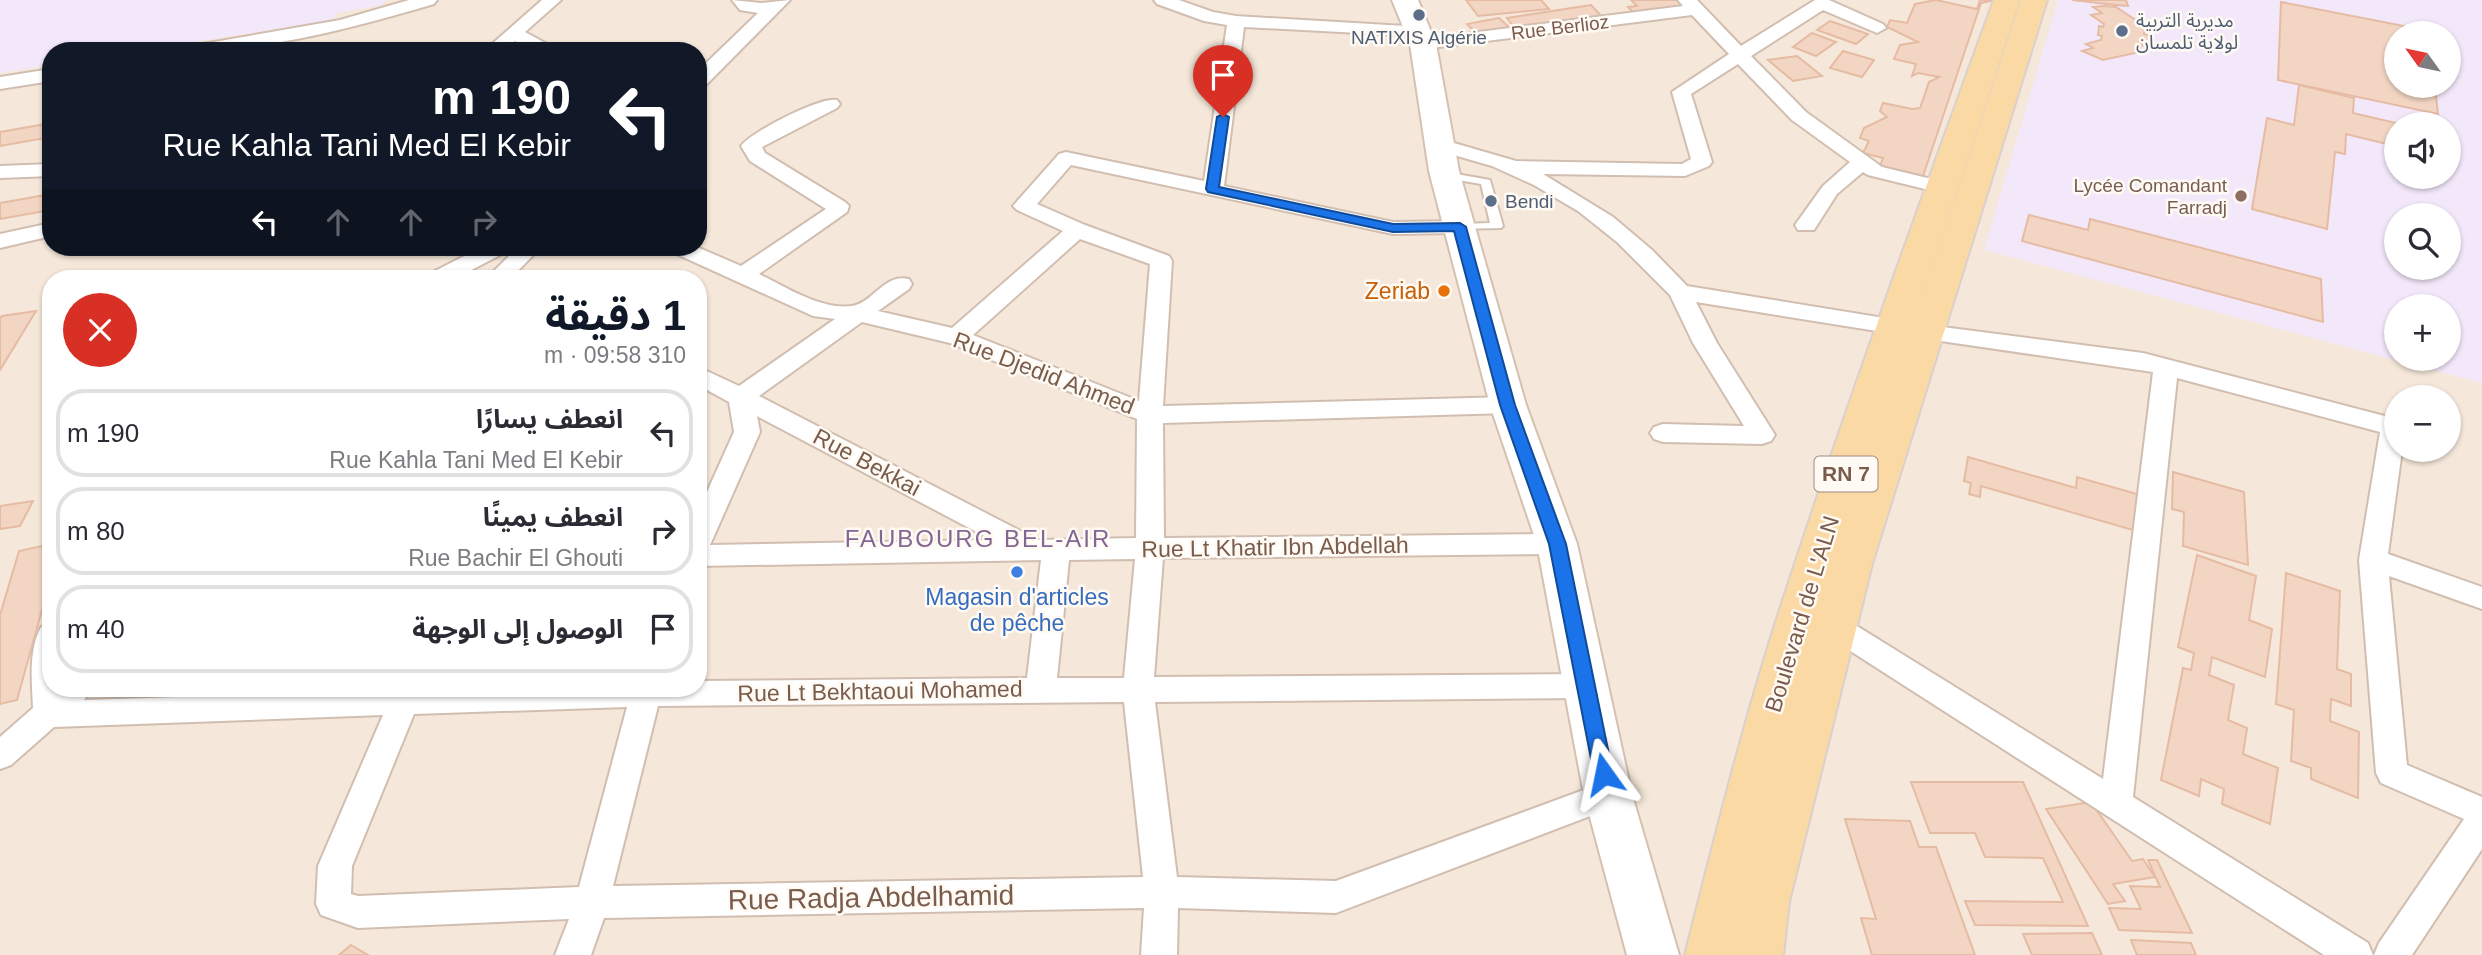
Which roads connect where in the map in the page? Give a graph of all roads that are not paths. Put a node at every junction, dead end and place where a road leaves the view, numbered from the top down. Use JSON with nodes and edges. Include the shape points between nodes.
{"nodes":[{"id":1,"x":428,"y":0,"type":"edge"},
{"id":2,"x":552,"y":0,"type":"edge"},
{"id":3,"x":722,"y":0,"type":"edge"},
{"id":4,"x":1163,"y":0,"type":"edge"},
{"id":5,"x":2007,"y":0,"type":"edge"},
{"id":6,"x":2034,"y":0,"type":"edge"},
{"id":7,"x":780,"y":1,"type":"edge"},
{"id":8,"x":745,"y":4,"type":"edge"},
{"id":9,"x":1692,"y":4,"type":"edge"},
{"id":10,"x":1236,"y":21,"type":"junction"},
{"id":11,"x":1415,"y":25,"type":"edge"},
{"id":12,"x":1877,"y":27,"type":"dead end"},
{"id":13,"x":513,"y":34,"type":"junction"},
{"id":14,"x":746,"y":36,"type":"junction"},
{"id":15,"x":243,"y":42,"type":"edge"},
{"id":16,"x":504,"y":42,"type":"edge"},
{"id":17,"x":531,"y":42,"type":"edge"},
{"id":18,"x":1742,"y":54,"type":"junction"},
{"id":19,"x":707,"y":73,"type":"edge"},
{"id":20,"x":42,"y":76,"type":"edge"},
{"id":21,"x":0,"y":83,"type":"edge"},
{"id":22,"x":830,"y":104,"type":"dead end"},
{"id":23,"x":1443,"y":160,"type":"junction"},
{"id":24,"x":1862,"y":162,"type":"junction"},
{"id":25,"x":1516,"y":167,"type":"junction"},
{"id":26,"x":42,"y":170,"type":"edge"},
{"id":27,"x":0,"y":172,"type":"edge"},
{"id":28,"x":1941,"y":187,"type":"junction"},
{"id":29,"x":1213,"y":189,"type":"junction"},
{"id":30,"x":1806,"y":225,"type":"dead end"},
{"id":31,"x":1460,"y":227,"type":"junction"},
{"id":32,"x":1077,"y":230,"type":"junction"},
{"id":33,"x":42,"y":231,"type":"edge"},
{"id":34,"x":0,"y":241,"type":"edge"},
{"id":35,"x":481,"y":256,"type":"edge"},
{"id":36,"x":522,"y":256,"type":"edge"},
{"id":37,"x":700,"y":256,"type":"edge"},
{"id":38,"x":454,"y":270,"type":"edge"},
{"id":39,"x":509,"y":270,"type":"edge"},
{"id":40,"x":743,"y":275,"type":"junction"},
{"id":41,"x":901,"y":284,"type":"dead end"},
{"id":42,"x":1680,"y":292,"type":"junction"},
{"id":43,"x":858,"y":314,"type":"junction"},
{"id":44,"x":1911,"y":330,"type":"junction"},
{"id":45,"x":957,"y":337,"type":"junction"},
{"id":46,"x":2166,"y":368,"type":"junction"},
{"id":47,"x":707,"y":380,"type":"edge"},
{"id":48,"x":741,"y":397,"type":"junction"},
{"id":49,"x":1508,"y":405,"type":"junction"},
{"id":50,"x":1150,"y":415,"type":"junction"},
{"id":51,"x":1663,"y":433,"type":"dead end"},
{"id":52,"x":707,"y":523,"type":"edge"},
{"id":53,"x":1557,"y":544,"type":"junction"},
{"id":54,"x":1150,"y":548,"type":"junction"},
{"id":55,"x":1046,"y":550,"type":"junction"},
{"id":56,"x":707,"y":556,"type":"edge"},
{"id":57,"x":2373,"y":560,"type":"junction"},
{"id":58,"x":2482,"y":598,"type":"edge"},
{"id":59,"x":1834,"y":626,"type":"junction"},
{"id":60,"x":1585,"y":686,"type":"junction"},
{"id":61,"x":1138,"y":688,"type":"junction"},
{"id":62,"x":1041,"y":689,"type":"junction"},
{"id":63,"x":707,"y":691,"type":"edge"},
{"id":64,"x":48,"y":697,"type":"edge"},
{"id":65,"x":67,"y":697,"type":"edge"},
{"id":66,"x":514,"y":697,"type":"edge"},
{"id":67,"x":644,"y":697,"type":"edge"},
{"id":68,"x":196,"y":699,"type":"edge"},
{"id":69,"x":404,"y":702,"type":"junction"},
{"id":70,"x":49,"y":714,"type":"junction"},
{"id":71,"x":0,"y":756,"type":"edge"},
{"id":72,"x":1608,"y":795,"type":"junction"},
{"id":73,"x":2116,"y":804,"type":"junction"},
{"id":74,"x":2482,"y":812,"type":"edge"},
{"id":75,"x":2482,"y":821,"type":"edge"},
{"id":76,"x":1162,"y":892,"type":"junction"},
{"id":77,"x":592,"y":902,"type":"junction"},
{"id":78,"x":573,"y":955,"type":"edge"},
{"id":79,"x":1159,"y":955,"type":"edge"},
{"id":80,"x":1653,"y":955,"type":"edge"},
{"id":81,"x":1711,"y":955,"type":"edge"},
{"id":82,"x":1757,"y":955,"type":"edge"},
{"id":83,"x":2355,"y":955,"type":"edge"},
{"id":84,"x":2392,"y":955,"type":"edge"}],
"edges":[{"from":1,"to":15,"type":"street","via":[[342,25]]},
{"from":2,"to":13,"type":"street"},
{"from":3,"to":8,"type":"street"},
{"from":4,"to":10,"type":"street","name":"Rue Berlioz"},
{"from":5,"to":28,"type":"main road","name":"Boulevard de L'ALN","number":"RN 7"},
{"from":6,"to":44,"type":"main road","name":"Boulevard de L'ALN","number":"RN 7"},
{"from":7,"to":8,"type":"street","via":[[769,6]]},
{"from":7,"to":14,"type":"street"},
{"from":8,"to":14,"type":"street"},
{"from":9,"to":11,"type":"street","name":"Rue Berlioz"},
{"from":9,"to":18,"type":"street"},
{"from":10,"to":11,"type":"street","name":"Rue Berlioz"},
{"from":10,"to":29,"type":"street"},
{"from":11,"to":23,"type":"main road"},
{"from":12,"to":18,"type":"street","via":[[1822,3]]},
{"from":13,"to":16,"type":"street"},
{"from":13,"to":17,"type":"street"},
{"from":14,"to":19,"type":"street"},
{"from":18,"to":24,"type":"street","via":[[1799,117]]},
{"from":18,"to":25,"type":"street","via":[[1681,92],[1702,162],[1685,170]]},
{"from":20,"to":21,"type":"street"},
{"from":22,"to":40,"type":"street","via":[[751,146],[757,156],[838,206],[836,212]]},
{"from":23,"to":25,"type":"street"},
{"from":23,"to":31,"type":"main road"},
{"from":24,"to":28,"type":"street","via":[[1875,171]]},
{"from":24,"to":30,"type":"street","via":[[1830,190]]},
{"from":25,"to":42,"type":"street","via":[[1577,200],[1622,233]]},
{"from":26,"to":27,"type":"street"},
{"from":28,"to":44,"type":"main road","name":"Boulevard de L'ALN","number":"RN 7"},
{"from":29,"to":31,"type":"street","via":[[1393,228]]},
{"from":29,"to":32,"type":"street","via":[[1066,158],[1024,206]]},
{"from":31,"to":49,"type":"main road"},
{"from":32,"to":45,"type":"street"},
{"from":32,"to":50,"type":"street","via":[[1161,261]]},
{"from":33,"to":34,"type":"street"},
{"from":35,"to":38,"type":"street"},
{"from":36,"to":39,"type":"street"},
{"from":37,"to":40,"type":"street","name":"Rue Djedid Ahmed"},
{"from":40,"to":43,"type":"street","name":"Rue Djedid Ahmed","via":[[821,311]]},
{"from":41,"to":43,"type":"street"},
{"from":42,"to":44,"type":"street"},
{"from":42,"to":51,"type":"street","via":[[1762,435]]},
{"from":43,"to":45,"type":"street","name":"Rue Djedid Ahmed"},
{"from":43,"to":48,"type":"street"},
{"from":44,"to":46,"type":"street","via":[[2143,361]]},
{"from":44,"to":59,"type":"main road","name":"Boulevard de L'ALN","number":"RN 7"},
{"from":44,"to":81,"type":"main road","name":"Boulevard de L'ALN","number":"RN 7","via":[[1802,605]]},
{"from":45,"to":50,"type":"street","name":"Rue Djedid Ahmed"},
{"from":46,"to":57,"type":"street","via":[[2393,427]]},
{"from":46,"to":73,"type":"street"},
{"from":47,"to":48,"type":"street","name":"Rue Bekkai"},
{"from":48,"to":52,"type":"street","via":[[747,432]]},
{"from":48,"to":55,"type":"street","name":"Rue Bekkai"},
{"from":49,"to":50,"type":"street","name":"Rue Djedid Ahmed"},
{"from":49,"to":53,"type":"main road"},
{"from":50,"to":54,"type":"street"},
{"from":53,"to":54,"type":"street","name":"Rue Lt Khatir Ibn Abdellah"},
{"from":53,"to":60,"type":"main road"},
{"from":54,"to":55,"type":"street","name":"Rue Lt Khatir Ibn Abdellah"},
{"from":54,"to":61,"type":"street"},
{"from":55,"to":56,"type":"street","name":"Rue Lt Khatir Ibn Abdellah"},
{"from":55,"to":62,"type":"street"},
{"from":57,"to":58,"type":"street"},
{"from":57,"to":74,"type":"street","via":[[2392,773]]},
{"from":59,"to":73,"type":"street"},
{"from":59,"to":82,"type":"main road","name":"Boulevard de L'ALN","number":"RN 7","via":[[1764,902]]},
{"from":60,"to":61,"type":"street","name":"Rue Lt Bekhtaoui Mohamed"},
{"from":60,"to":72,"type":"main road"},
{"from":61,"to":62,"type":"street","name":"Rue Lt Bekhtaoui Mohamed"},
{"from":61,"to":76,"type":"street"},
{"from":62,"to":63,"type":"street","name":"Rue Lt Bekhtaoui Mohamed"},
{"from":64,"to":70,"type":"street"},
{"from":65,"to":70,"type":"street"},
{"from":66,"to":69,"type":"street","name":"Rue Lt Bekhtaoui Mohamed"},
{"from":67,"to":77,"type":"street"},
{"from":68,"to":69,"type":"street","name":"Rue Lt Bekhtaoui Mohamed"},
{"from":68,"to":70,"type":"street","name":"Rue Lt Bekhtaoui Mohamed"},
{"from":69,"to":77,"type":"street","name":"Rue Radja Abdelhamid","via":[[335,866],[333,904],[358,912]]},
{"from":70,"to":71,"type":"street"},
{"from":72,"to":76,"type":"street","name":"Rue Radja Abdelhamid","via":[[1336,897]]},
{"from":72,"to":80,"type":"main road"},
{"from":73,"to":83,"type":"street"},
{"from":75,"to":84,"type":"street"},
{"from":76,"to":77,"type":"street","name":"Rue Radja Abdelhamid"},
{"from":76,"to":79,"type":"street"},
{"from":77,"to":78,"type":"street"}]}
